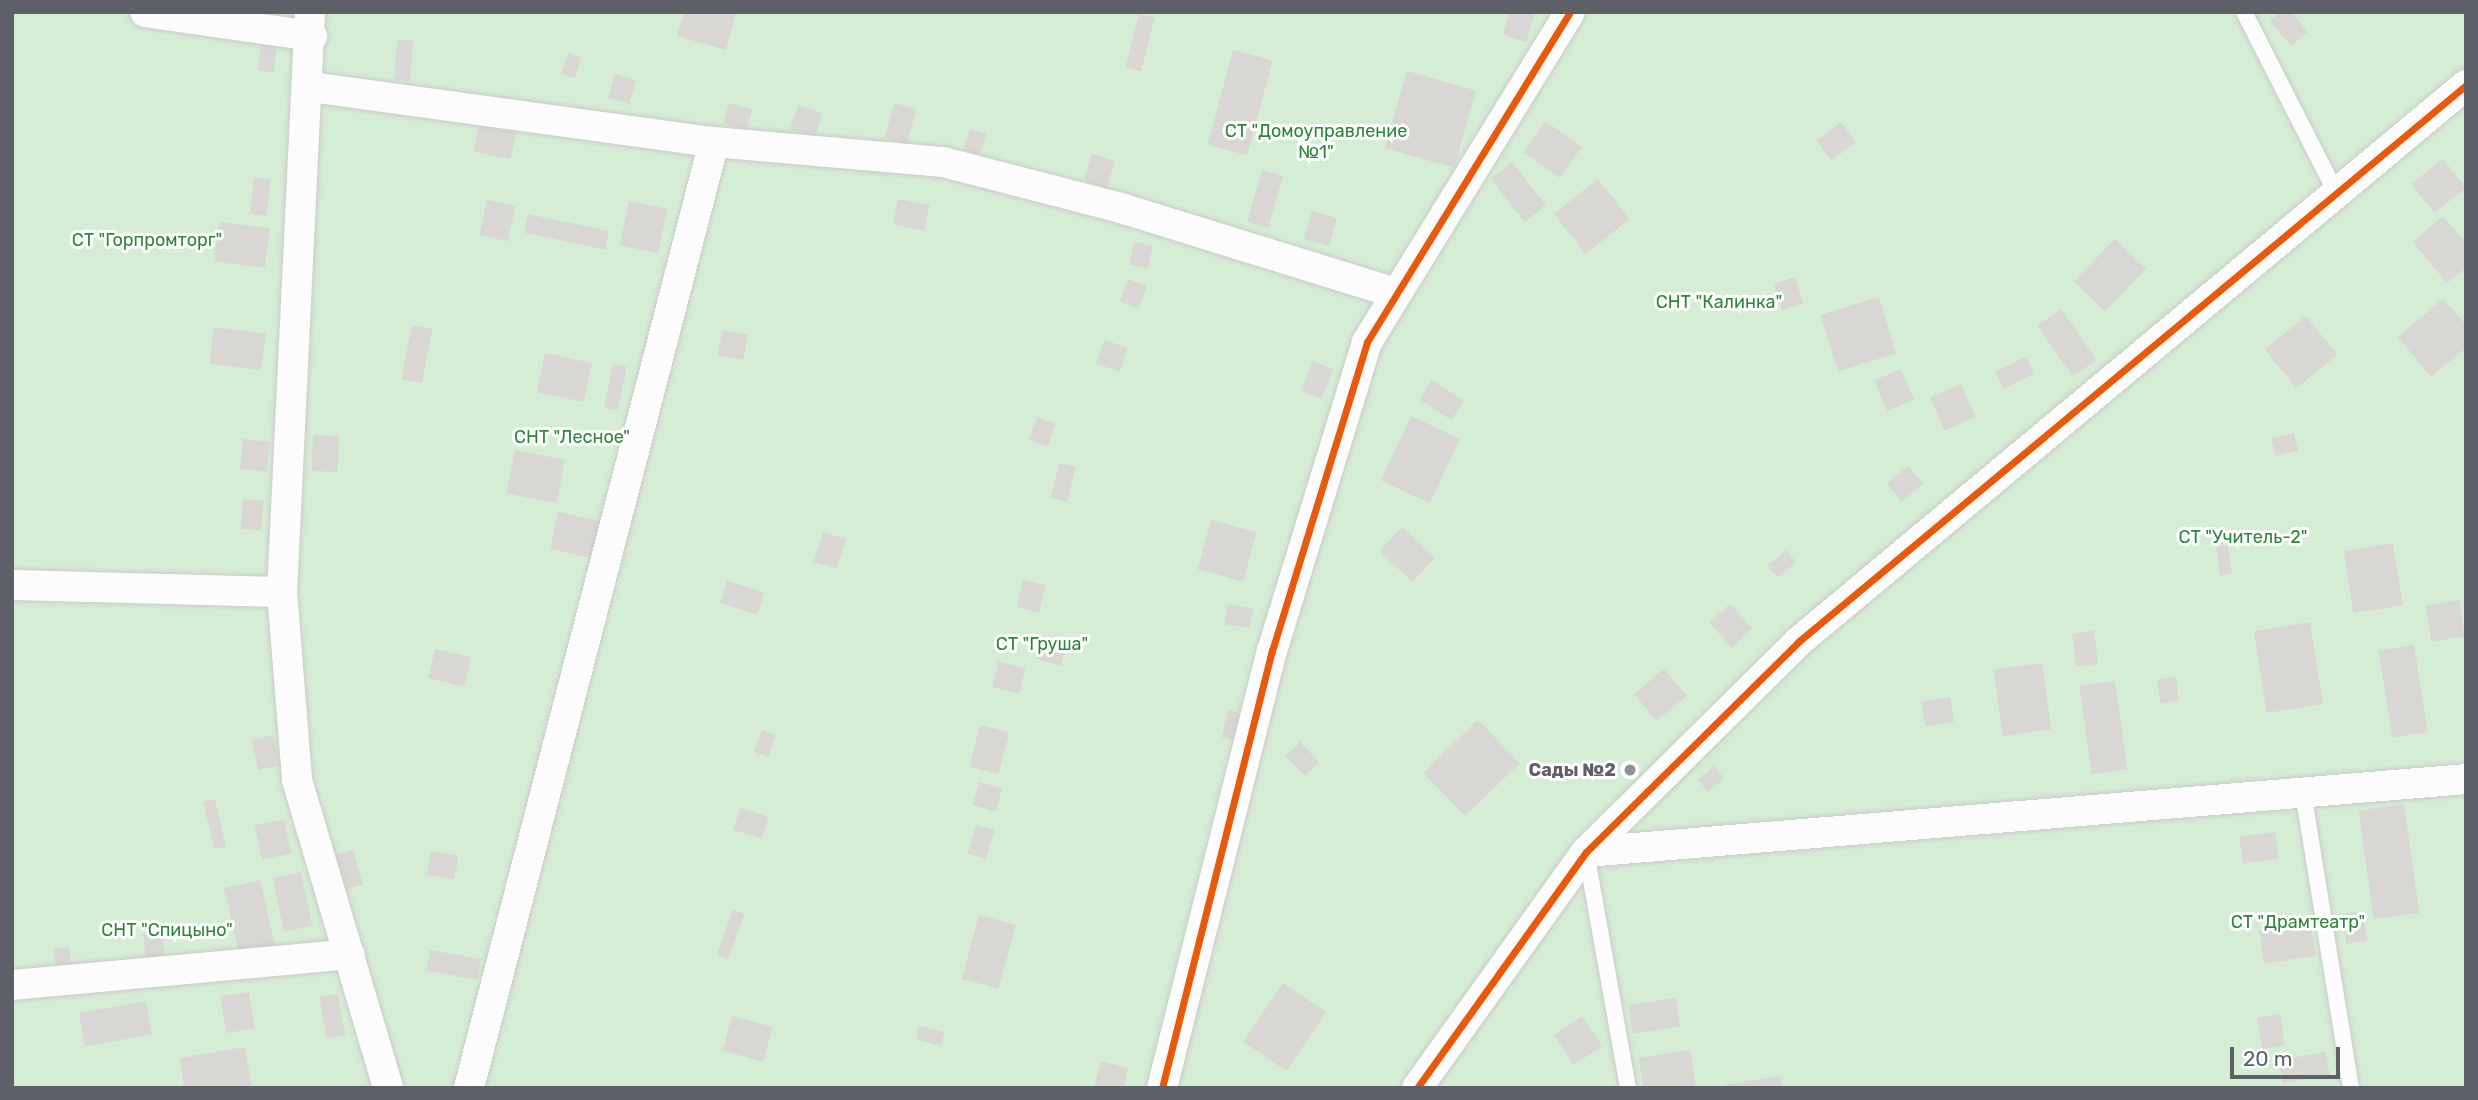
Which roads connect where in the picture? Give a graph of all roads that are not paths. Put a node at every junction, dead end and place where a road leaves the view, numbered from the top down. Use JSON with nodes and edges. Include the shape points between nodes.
{"nodes":[{"id":1,"x":145,"y":12,"type":"edge"},
{"id":2,"x":1570,"y":12,"type":"edge"},
{"id":3,"x":2244,"y":12,"type":"edge"},
{"id":4,"x":311,"y":24,"type":"edge"},
{"id":5,"x":2466,"y":85,"type":"edge"},
{"id":6,"x":310,"y":87,"type":"junction"},
{"id":7,"x":714,"y":142,"type":"junction"},
{"id":8,"x":2334,"y":189,"type":"junction"},
{"id":9,"x":1396,"y":293,"type":"junction"},
{"id":10,"x":12,"y":585,"type":"edge"},
{"id":11,"x":282,"y":592,"type":"junction"},
{"id":12,"x":2466,"y":779,"type":"edge"},
{"id":13,"x":2303,"y":792,"type":"junction"},
{"id":14,"x":1586,"y":852,"type":"junction"},
{"id":15,"x":350,"y":954,"type":"junction"},
{"id":16,"x":12,"y":985,"type":"edge"},
{"id":17,"x":388,"y":1088,"type":"edge"},
{"id":18,"x":469,"y":1088,"type":"edge"},
{"id":19,"x":1162,"y":1088,"type":"edge"},
{"id":20,"x":1417,"y":1088,"type":"edge"},
{"id":21,"x":1628,"y":1088,"type":"edge"},
{"id":22,"x":2351,"y":1088,"type":"edge"}],
"edges":[{"from":1,"to":4,"type":"street"},
{"from":2,"to":9,"type":"street"},
{"from":3,"to":8,"type":"lane"},
{"from":4,"to":6,"type":"street"},
{"from":5,"to":8,"type":"street"},
{"from":6,"to":7,"type":"street"},
{"from":6,"to":11,"type":"street"},
{"from":7,"to":9,"type":"street","via":[[943,162],[1121,208]]},
{"from":7,"to":18,"type":"street"},
{"from":8,"to":14,"type":"street","via":[[1798,642]]},
{"from":9,"to":19,"type":"street","via":[[1367,342],[1272,651]]},
{"from":10,"to":11,"type":"street"},
{"from":11,"to":15,"type":"street","via":[[297,780]]},
{"from":12,"to":13,"type":"street"},
{"from":13,"to":14,"type":"street"},
{"from":13,"to":22,"type":"lane"},
{"from":14,"to":20,"type":"street"},
{"from":14,"to":21,"type":"lane"},
{"from":15,"to":16,"type":"street"},
{"from":15,"to":17,"type":"street"}]}
